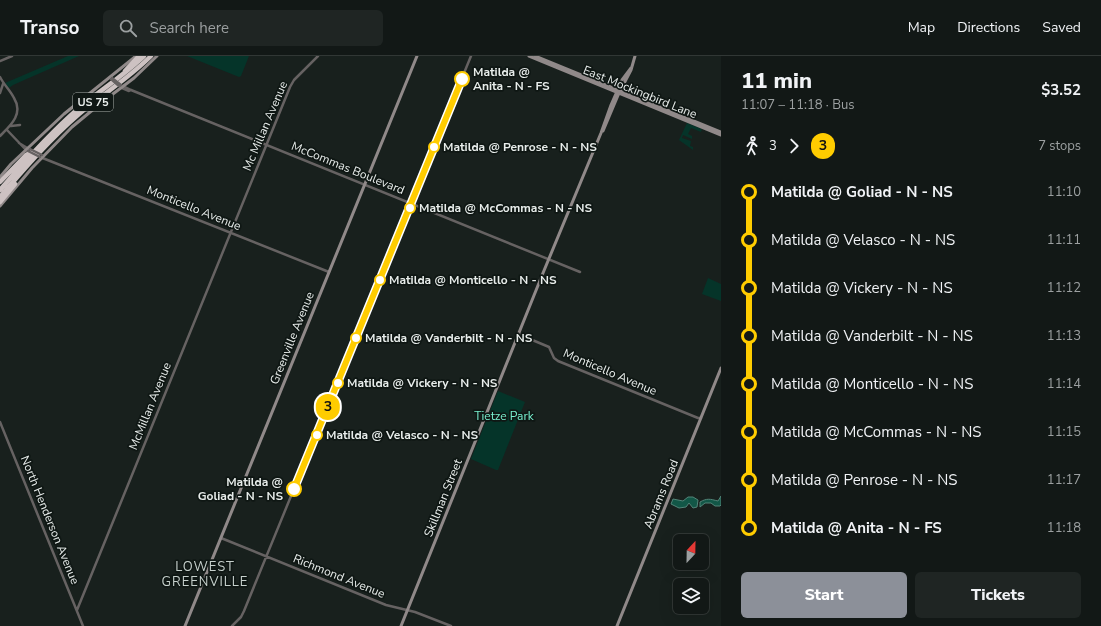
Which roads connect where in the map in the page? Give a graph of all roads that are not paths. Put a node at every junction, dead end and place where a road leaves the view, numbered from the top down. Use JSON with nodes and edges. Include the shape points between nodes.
{"nodes":[{"id":1,"x":12,"y":56,"type":"edge"},
{"id":2,"x":136,"y":56,"type":"edge"},
{"id":3,"x":139,"y":56,"type":"edge"},
{"id":4,"x":144,"y":56,"type":"edge"},
{"id":5,"x":151,"y":56,"type":"edge"},
{"id":6,"x":157,"y":56,"type":"edge"},
{"id":7,"x":318,"y":56,"type":"edge"},
{"id":8,"x":417,"y":56,"type":"edge"},
{"id":9,"x":472,"y":56,"type":"edge"},
{"id":10,"x":529,"y":56,"type":"edge"},
{"id":11,"x":535,"y":56,"type":"edge"},
{"id":12,"x":635,"y":56,"type":"edge"},
{"id":13,"x":0,"y":61,"type":"edge"},
{"id":14,"x":121,"y":76,"type":"junction"},
{"id":15,"x":0,"y":77,"type":"edge"},
{"id":16,"x":111,"y":78,"type":"junction"},
{"id":17,"x":598,"y":83,"type":"junction"},
{"id":18,"x":3,"y":85,"type":"junction"},
{"id":19,"x":121,"y":86,"type":"junction"},
{"id":20,"x":618,"y":91,"type":"junction"},
{"id":21,"x":9,"y":92,"type":"junction"},
{"id":22,"x":0,"y":93,"type":"edge"},
{"id":23,"x":20,"y":124,"type":"dead end"},
{"id":24,"x":11,"y":126,"type":"junction"},
{"id":25,"x":7,"y":130,"type":"junction"},
{"id":26,"x":721,"y":134,"type":"edge"},
{"id":27,"x":0,"y":136,"type":"edge"},
{"id":28,"x":266,"y":145,"type":"junction"},
{"id":29,"x":29,"y":150,"type":"junction"},
{"id":30,"x":42,"y":156,"type":"junction"},
{"id":31,"x":27,"y":167,"type":"junction"},
{"id":32,"x":0,"y":177,"type":"edge"},
{"id":33,"x":0,"y":182,"type":"edge"},
{"id":34,"x":364,"y":184,"type":"junction"},
{"id":35,"x":0,"y":190,"type":"edge"},
{"id":36,"x":0,"y":197,"type":"edge"},
{"id":37,"x":0,"y":202,"type":"edge"},
{"id":38,"x":412,"y":203,"type":"junction"},
{"id":39,"x":0,"y":206,"type":"edge"},
{"id":40,"x":240,"y":210,"type":"joint"},
{"id":41,"x":230,"y":232,"type":"junction"},
{"id":42,"x":549,"y":260,"type":"junction"},
{"id":43,"x":329,"y":272,"type":"junction"},
{"id":44,"x":580,"y":272,"type":"dead end"},
{"id":45,"x":518,"y":334,"type":"junction"},
{"id":46,"x":721,"y":368,"type":"edge"},
{"id":47,"x":701,"y":418,"type":"junction"},
{"id":48,"x":0,"y":422,"type":"edge"},
{"id":49,"x":221,"y":538,"type":"junction"},
{"id":50,"x":267,"y":556,"type":"junction"},
{"id":51,"x":77,"y":610,"type":"junction"},
{"id":52,"x":408,"y":610,"type":"junction"},
{"id":53,"x":83,"y":626,"type":"edge"},
{"id":54,"x":185,"y":626,"type":"edge"},
{"id":55,"x":232,"y":626,"type":"edge"},
{"id":56,"x":401,"y":626,"type":"edge"},
{"id":57,"x":452,"y":626,"type":"edge"},
{"id":58,"x":617,"y":626,"type":"edge"}],
"edges":[{"from":1,"to":13,"type":"street"},
{"from":2,"to":16,"type":"main road"},
{"from":3,"to":14,"type":"highway"},
{"from":4,"to":14,"type":"highway","number":"US 75"},
{"from":5,"to":31,"type":"highway","number":"US 75","via":[[78,116],[42,149]]},
{"from":6,"to":19,"type":"main road","via":[[146,68]]},
{"from":7,"to":28,"type":"street","name":"Mc Millan Avenue","via":[[292,82]]},
{"from":8,"to":34,"type":"main road","name":"Greenville Avenue"},
{"from":9,"to":38,"type":"street"},
{"from":10,"to":17,"type":"main road","name":"East Mockingbird Lane"},
{"from":11,"to":17,"type":"main road","name":"East Mockingbird Lane"},
{"from":12,"to":20,"type":"main road","name":"Skillman Street","via":[[631,70]]},
{"from":14,"to":29,"type":"highway","number":"US 75"},
{"from":15,"to":18,"type":"street"},
{"from":16,"to":19,"type":"street","name":"McCommas Boulevard","bridge":true},
{"from":16,"to":29,"type":"main road","via":[[64,114]]},
{"from":17,"to":20,"type":"main road","name":"East Mockingbird Lane"},
{"from":18,"to":21,"type":"street"},
{"from":18,"to":22,"type":"street"},
{"from":19,"to":28,"type":"street","name":"McCommas Boulevard"},
{"from":19,"to":30,"type":"main road"},
{"from":20,"to":26,"type":"main road","name":"East Mockingbird Lane"},
{"from":20,"to":42,"type":"main road","name":"Skillman Street"},
{"from":21,"to":22,"type":"street","via":[[5,90]]},
{"from":21,"to":24,"type":"street","via":[[17,106],[17,115]]},
{"from":23,"to":24,"type":"street"},
{"from":24,"to":25,"type":"street"},
{"from":25,"to":27,"type":"street"},
{"from":25,"to":29,"type":"street","name":"Monticello Avenue"},
{"from":28,"to":34,"type":"street","name":"McCommas Boulevard"},
{"from":28,"to":40,"type":"street","name":"Mc Millan Avenue"},
{"from":29,"to":30,"type":"street","name":"Monticello Avenue","bridge":true},
{"from":29,"to":32,"type":"main road"},
{"from":29,"to":33,"type":"highway"},
{"from":29,"to":35,"type":"highway","number":"US 75"},
{"from":30,"to":39,"type":"main road"},
{"from":30,"to":41,"type":"street","name":"Monticello Avenue"},
{"from":31,"to":36,"type":"highway","number":"US 75"},
{"from":31,"to":37,"type":"highway"},
{"from":34,"to":38,"type":"street","name":"McCommas Boulevard"},
{"from":34,"to":43,"type":"main road","name":"Greenville Avenue"},
{"from":38,"to":42,"type":"street","name":"McCommas Boulevard"},
{"from":38,"to":50,"type":"street"},
{"from":40,"to":41,"type":"street","name":"McMillan Avenue"},
{"from":41,"to":43,"type":"street","name":"Monticello Avenue"},
{"from":41,"to":51,"type":"street","name":"McMillan Avenue"},
{"from":42,"to":44,"type":"street","name":"McCommas Boulevard"},
{"from":42,"to":45,"type":"main road","name":"Skillman Street"},
{"from":43,"to":49,"type":"main road","name":"Greenville Avenue"},
{"from":45,"to":47,"type":"street","name":"Monticello Avenue","via":[[549,347],[558,361]]},
{"from":45,"to":52,"type":"main road","name":"Skillman Street"},
{"from":46,"to":47,"type":"main road","name":"Abrams Road"},
{"from":47,"to":58,"type":"main road","name":"Abrams Road"},
{"from":48,"to":51,"type":"street","name":"North Henderson Avenue"},
{"from":49,"to":50,"type":"street","name":"Richmond Avenue"},
{"from":49,"to":54,"type":"main road","name":"Greenville Avenue"},
{"from":50,"to":52,"type":"street","name":"Richmond Avenue","via":[[386,605]]},
{"from":50,"to":55,"type":"street","via":[[241,617]]},
{"from":51,"to":53,"type":"street","name":"North Henderson Avenue"},
{"from":52,"to":56,"type":"main road","name":"Skillman Street"},
{"from":52,"to":57,"type":"street","name":"Richmond Avenue"}]}
